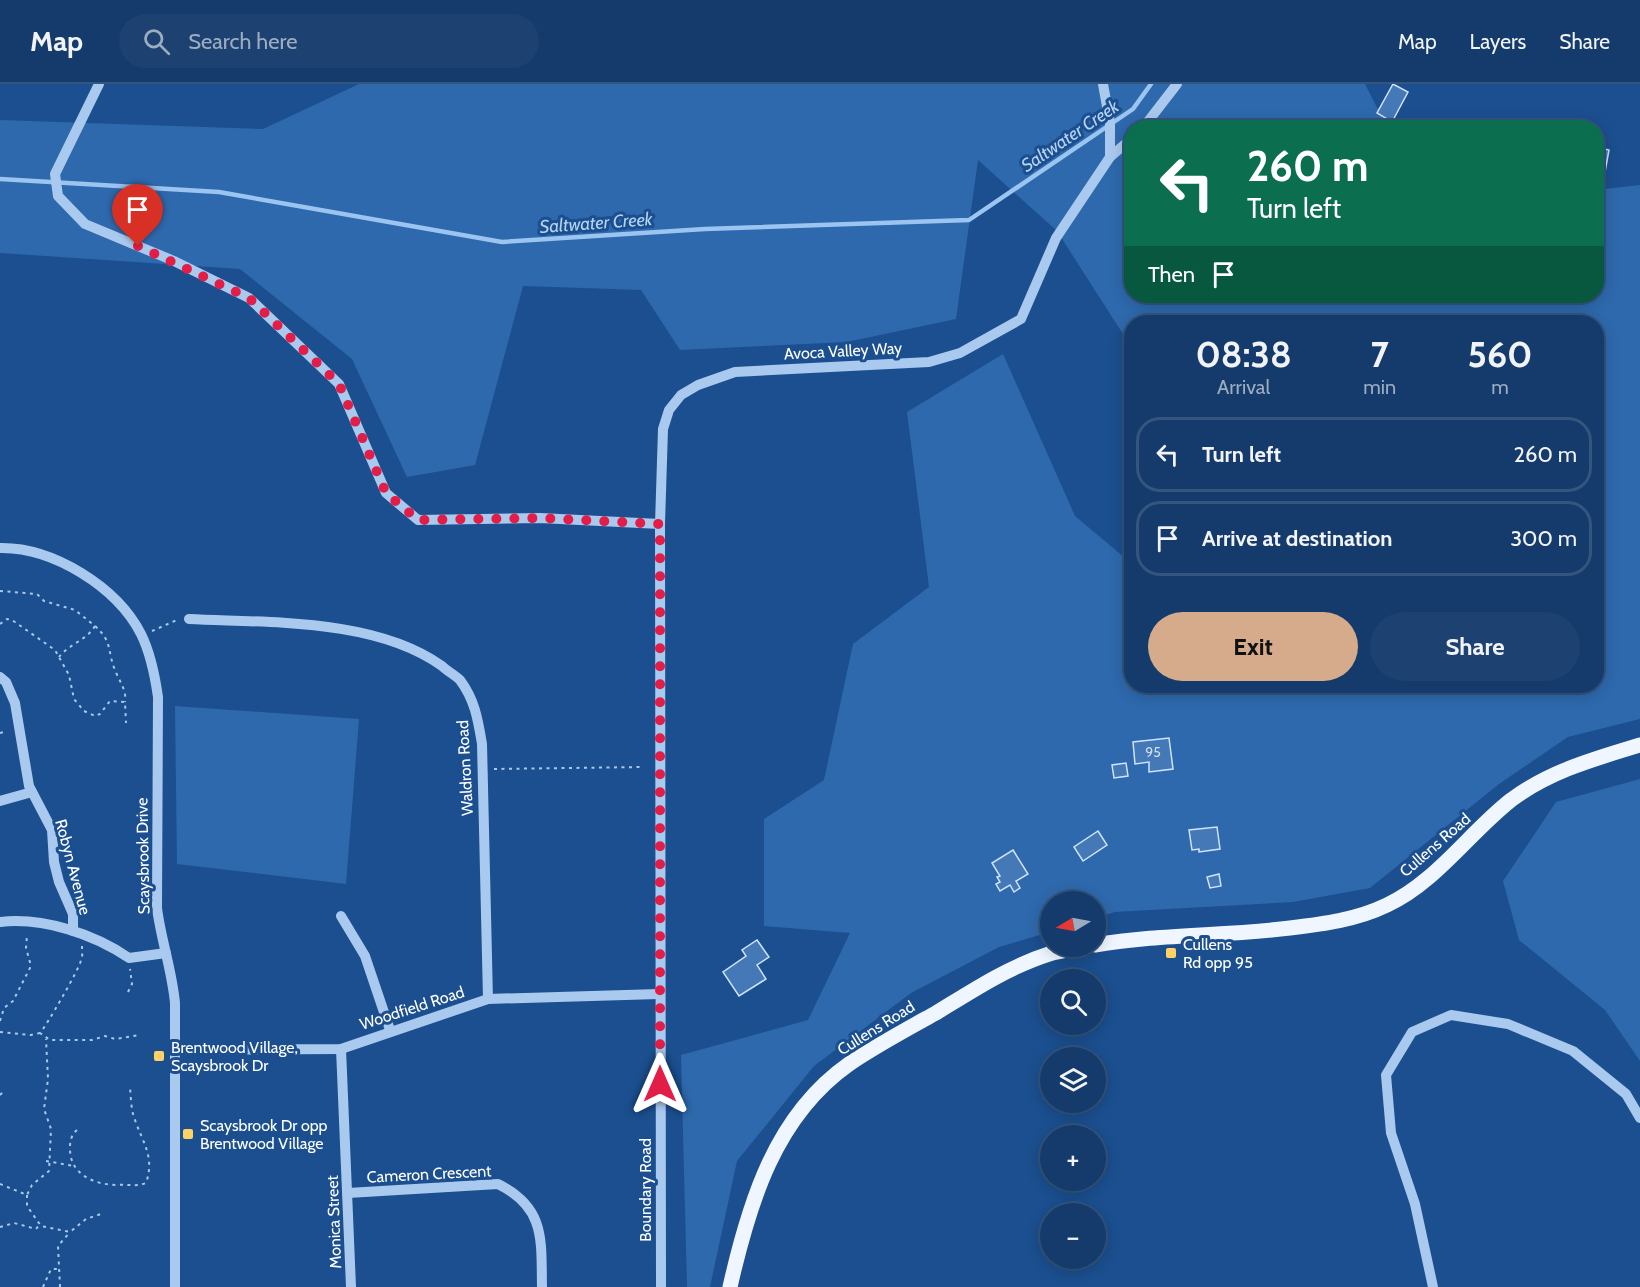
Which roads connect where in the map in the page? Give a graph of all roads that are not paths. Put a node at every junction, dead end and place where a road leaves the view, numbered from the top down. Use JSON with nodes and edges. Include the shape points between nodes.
{"nodes":[{"id":1,"x":99,"y":84,"type":"edge"},
{"id":2,"x":1102,"y":84,"type":"edge"},
{"id":3,"x":1177,"y":84,"type":"edge"},
{"id":4,"x":1149,"y":120,"type":"edge"},
{"id":5,"x":1124,"y":145,"type":"edge"},
{"id":6,"x":1110,"y":157,"type":"junction"},
{"id":7,"x":669,"y":410,"type":"joint"},
{"id":8,"x":660,"y":524,"type":"junction"},
{"id":9,"x":0,"y":548,"type":"edge"},
{"id":10,"x":189,"y":619,"type":"road end"},
{"id":11,"x":0,"y":677,"type":"edge"},
{"id":12,"x":1640,"y":745,"type":"edge"},
{"id":13,"x":32,"y":792,"type":"junction"},
{"id":14,"x":0,"y":801,"type":"edge"},
{"id":15,"x":341,"y":916,"type":"dead end"},
{"id":16,"x":0,"y":922,"type":"edge"},
{"id":17,"x":73,"y":931,"type":"junction"},
{"id":18,"x":1106,"y":944,"type":"edge"},
{"id":19,"x":166,"y":953,"type":"junction"},
{"id":20,"x":1040,"y":957,"type":"edge"},
{"id":21,"x":659,"y":994,"type":"junction"},
{"id":22,"x":488,"y":999,"type":"junction"},
{"id":23,"x":390,"y":1030,"type":"junction"},
{"id":24,"x":341,"y":1049,"type":"junction"},
{"id":25,"x":175,"y":1050,"type":"junction"},
{"id":26,"x":1640,"y":1118,"type":"edge"},
{"id":27,"x":348,"y":1193,"type":"junction"},
{"id":28,"x":175,"y":1287,"type":"edge"},
{"id":29,"x":351,"y":1287,"type":"edge"},
{"id":30,"x":542,"y":1287,"type":"edge"},
{"id":31,"x":661,"y":1287,"type":"edge"},
{"id":32,"x":730,"y":1287,"type":"edge"},
{"id":33,"x":1433,"y":1287,"type":"edge"}],
"edges":[{"from":1,"to":8,"type":"street","via":[[55,174],[58,196],[85,225],[174,261],[249,298],[339,384],[386,493],[418,520],[550,518]]},
{"from":2,"to":6,"type":"street","via":[[1110,123]]},
{"from":3,"to":4,"type":"street"},
{"from":5,"to":6,"type":"street"},
{"from":6,"to":7,"type":"street","name":"Avoca Valley Way","via":[[1056,238],[1021,319],[960,353],[929,362],[735,372],[690,390]]},
{"from":7,"to":8,"type":"street","name":"Boundary Road","via":[[663,429]]},
{"from":8,"to":21,"type":"street","name":"Boundary Road"},
{"from":9,"to":19,"type":"street","name":"Scaysbrook Drive","via":[[47,557],[82,574],[111,596],[142,636],[158,697],[157,908]]},
{"from":10,"to":22,"type":"street","name":"Waldron Road","via":[[326,626],[424,654],[458,678],[477,709]]},
{"from":11,"to":13,"type":"street","name":"Robyn Avenue","via":[[15,703]]},
{"from":12,"to":18,"type":"main road","name":"Cullens Road","via":[[1577,764],[1544,779],[1511,801],[1426,879],[1373,911],[1329,924]]},
{"from":13,"to":14,"type":"street"},
{"from":13,"to":17,"type":"street","name":"Robyn Avenue","via":[[52,830],[54,862],[73,914]]},
{"from":15,"to":23,"type":"street","via":[[365,956]]},
{"from":16,"to":17,"type":"street","via":[[18,920]]},
{"from":17,"to":19,"type":"street","via":[[106,942],[129,958]]},
{"from":19,"to":25,"type":"street","name":"Scaysbrook Drive","via":[[174,991]]},
{"from":20,"to":32,"type":"main road","name":"Cullens Road","via":[[1004,972],[849,1064],[817,1092],[790,1124],[758,1185]]},
{"from":21,"to":22,"type":"street","name":"Woodfield Road"},
{"from":21,"to":31,"type":"street","name":"Boundary Road"},
{"from":22,"to":23,"type":"street","name":"Woodfield Road"},
{"from":23,"to":24,"type":"street","name":"Woodfield Road"},
{"from":24,"to":25,"type":"street","name":"Woodfield Road"},
{"from":24,"to":27,"type":"street","name":"Monica Street"},
{"from":25,"to":28,"type":"street","name":"Scaysbrook Drive"},
{"from":26,"to":33,"type":"street","via":[[1626,1094],[1573,1050],[1508,1024],[1451,1015],[1412,1032],[1386,1075],[1391,1133],[1415,1204]]},
{"from":27,"to":29,"type":"street","name":"Monica Street"},
{"from":27,"to":30,"type":"street","name":"Cameron Crescent","via":[[498,1184],[530,1207],[540,1228]]}]}
